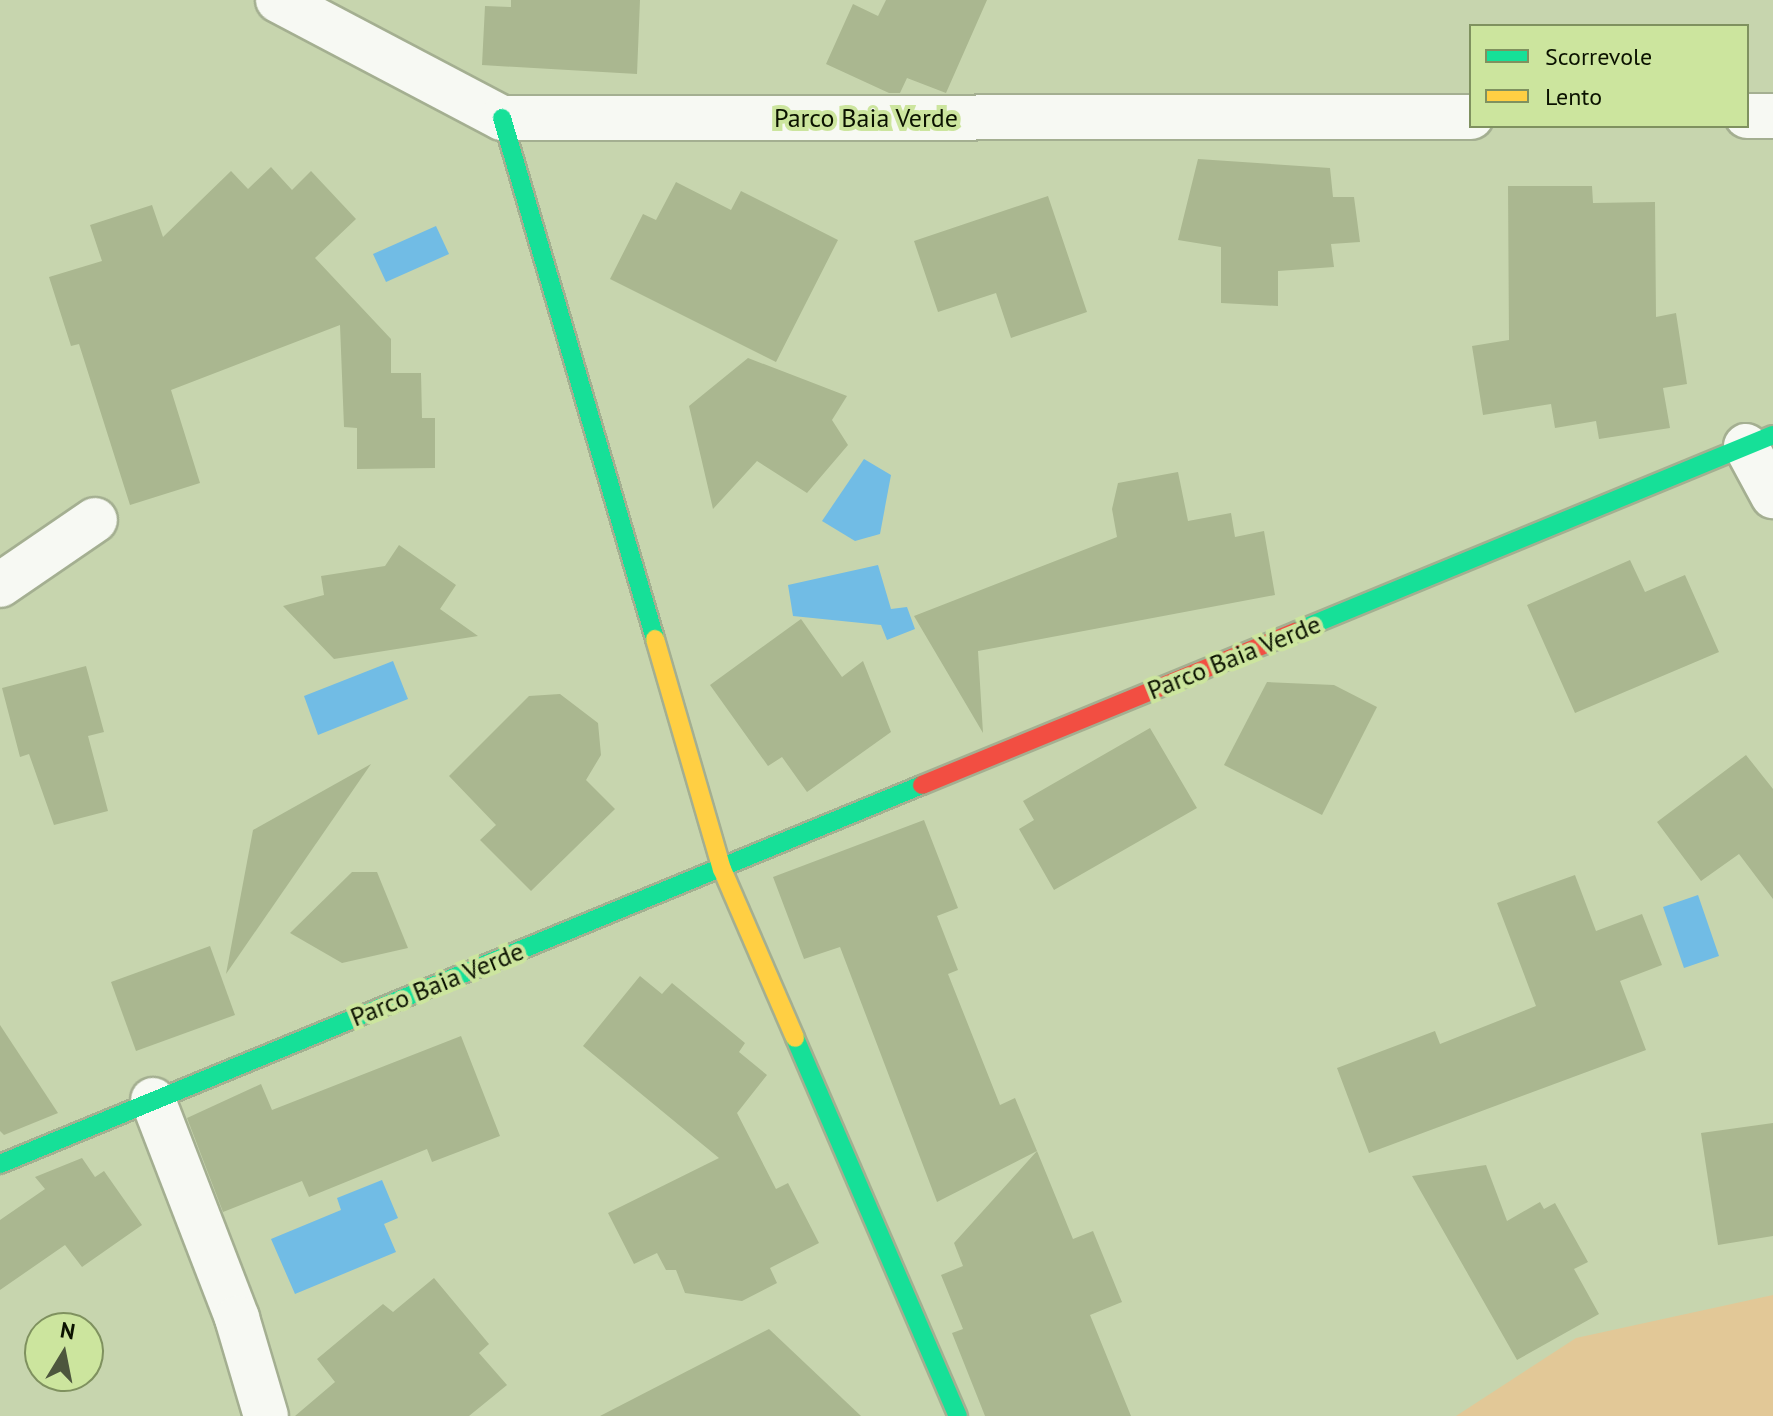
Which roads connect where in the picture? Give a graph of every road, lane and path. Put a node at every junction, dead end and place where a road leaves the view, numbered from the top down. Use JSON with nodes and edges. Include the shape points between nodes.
{"nodes":[{"id":1,"x":278,"y":0,"type":"edge"},
{"id":2,"x":1749,"y":116,"type":"edge"},
{"id":3,"x":1773,"y":116,"type":"edge"},
{"id":4,"x":1469,"y":117,"type":"edge"},
{"id":5,"x":502,"y":118,"type":"junction"},
{"id":6,"x":1760,"y":440,"type":"edge"},
{"id":7,"x":1773,"y":496,"type":"edge"},
{"id":8,"x":95,"y":520,"type":"dead end"},
{"id":9,"x":0,"y":585,"type":"edge"},
{"id":10,"x":722,"y":869,"type":"junction"},
{"id":11,"x":153,"y":1100,"type":"junction"},
{"id":12,"x":0,"y":1164,"type":"edge"},
{"id":13,"x":266,"y":1416,"type":"edge"},
{"id":14,"x":958,"y":1416,"type":"edge"}],
"edges":[{"from":1,"to":5,"type":"street","name":"Parco Baia Verde"},
{"from":2,"to":3,"type":"street"},
{"from":4,"to":5,"type":"street","name":"Parco Baia Verde"},
{"from":5,"to":10,"type":"street"},
{"from":6,"to":7,"type":"street","name":"Parco Baia Verde"},
{"from":6,"to":10,"type":"street","name":"Parco Baia Verde"},
{"from":8,"to":9,"type":"street"},
{"from":10,"to":11,"type":"street","name":"Parco Baia Verde"},
{"from":10,"to":14,"type":"street"},
{"from":11,"to":12,"type":"street","name":"Parco Baia Verde"},
{"from":11,"to":13,"type":"street","via":[[237,1318]]}]}
